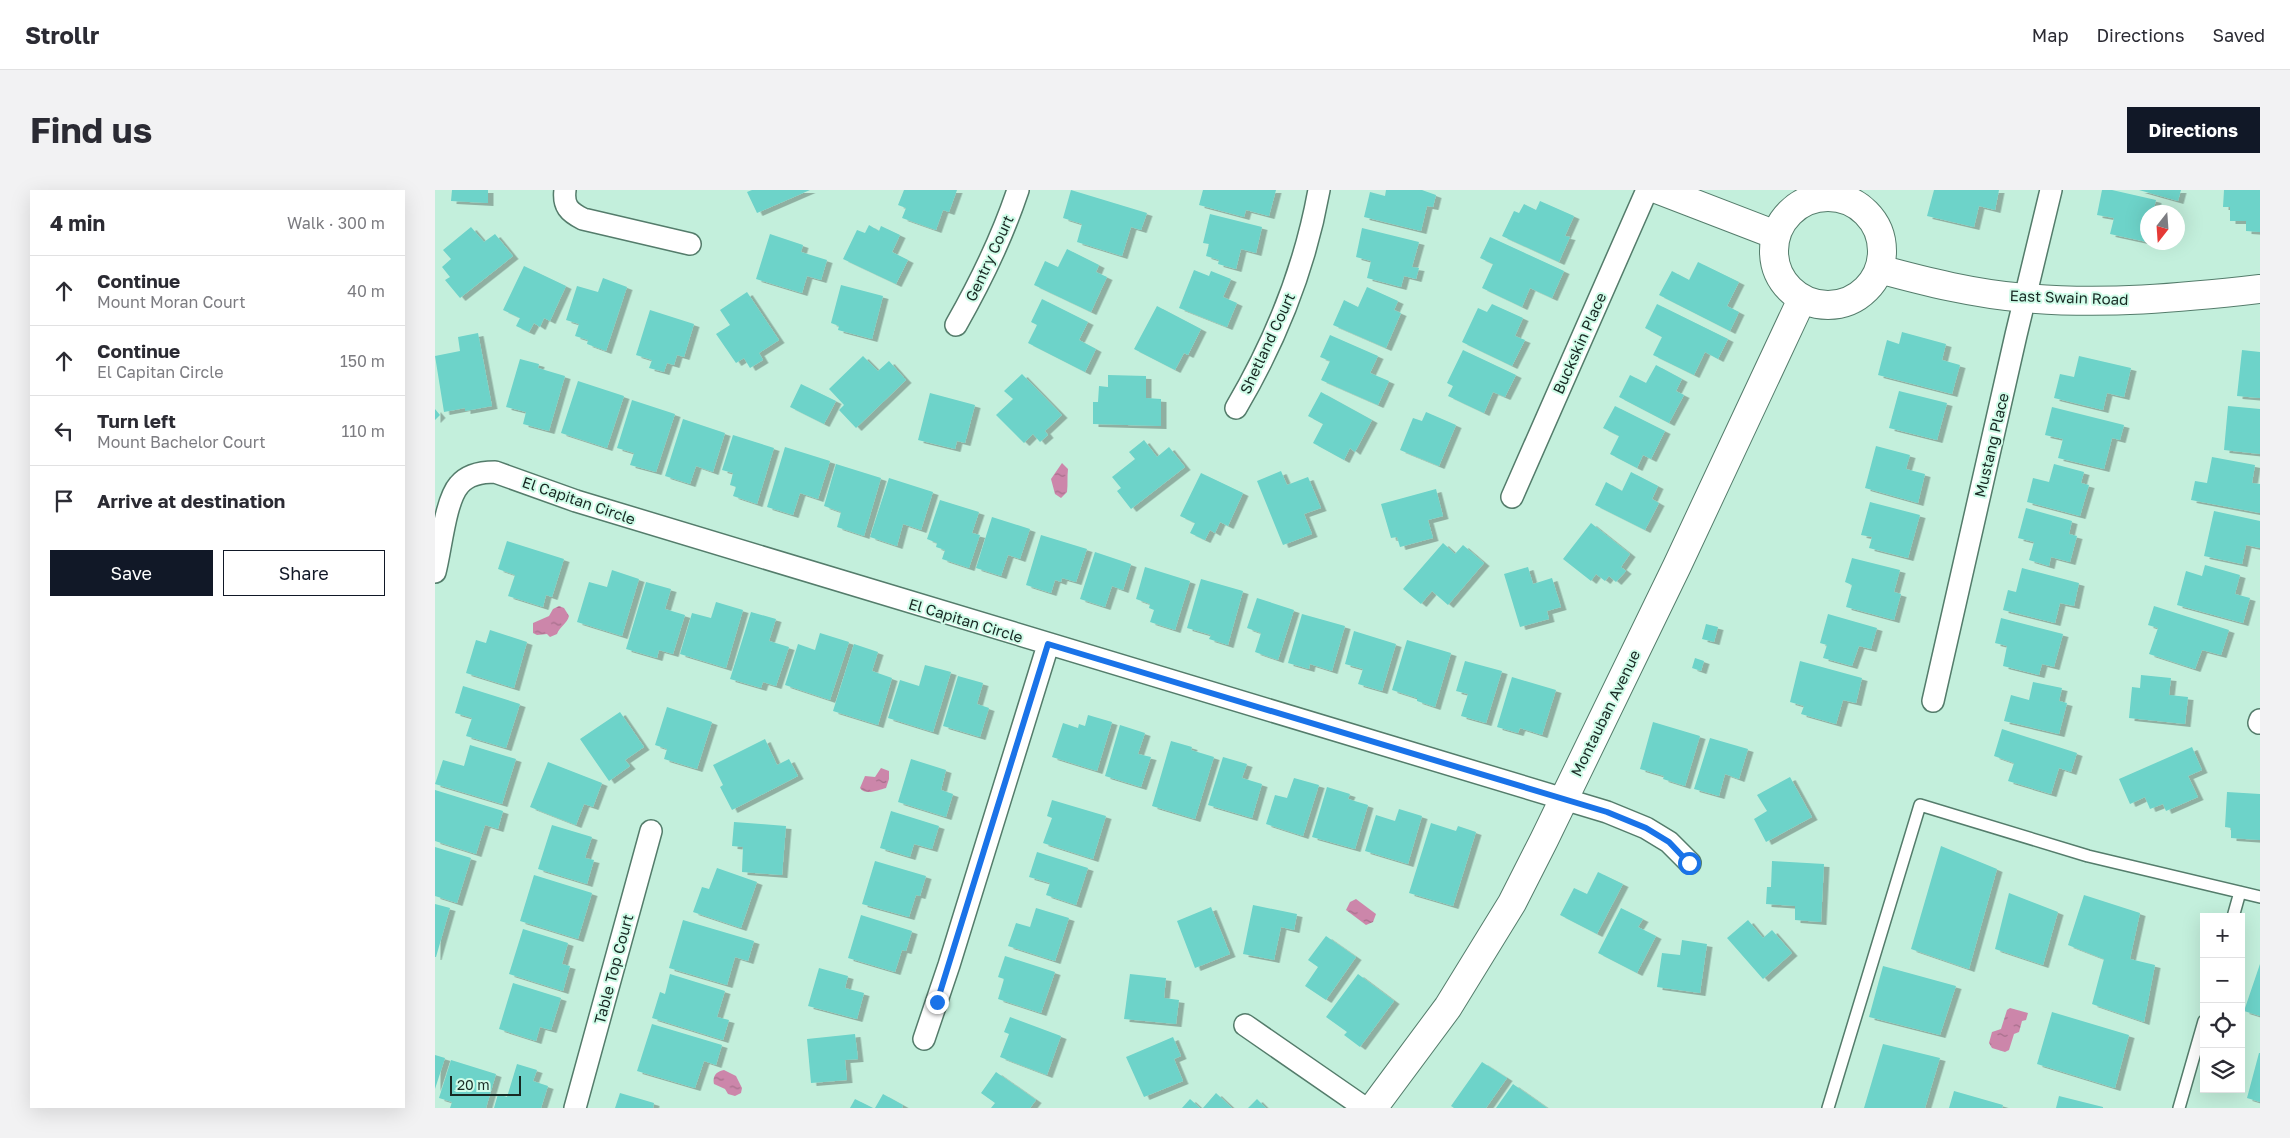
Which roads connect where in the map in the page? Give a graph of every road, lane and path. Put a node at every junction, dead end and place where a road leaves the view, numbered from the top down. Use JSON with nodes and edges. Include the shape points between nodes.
{"nodes":[{"id":1,"x":565,"y":190,"type":"edge"},
{"id":2,"x":1017,"y":190,"type":"edge"},
{"id":3,"x":1319,"y":190,"type":"edge"},
{"id":4,"x":1647,"y":190,"type":"edge"},
{"id":5,"x":1659,"y":190,"type":"edge"},
{"id":6,"x":2051,"y":190,"type":"edge"},
{"id":7,"x":1847,"y":195,"type":"edge"},
{"id":8,"x":1776,"y":235,"type":"junction"},
{"id":9,"x":689,"y":244,"type":"dead end"},
{"id":10,"x":1879,"y":269,"type":"junction"},
{"id":11,"x":2260,"y":289,"type":"edge"},
{"id":12,"x":2025,"y":298,"type":"junction"},
{"id":13,"x":1803,"y":299,"type":"junction"},
{"id":14,"x":956,"y":325,"type":"dead end"},
{"id":15,"x":1236,"y":408,"type":"dead end"},
{"id":16,"x":1512,"y":496,"type":"dead end"},
{"id":17,"x":435,"y":572,"type":"edge"},
{"id":18,"x":1048,"y":644,"type":"junction"},
{"id":19,"x":1933,"y":701,"type":"dead end"},
{"id":20,"x":1564,"y":800,"type":"junction"},
{"id":21,"x":651,"y":831,"type":"dead end"},
{"id":22,"x":1689,"y":863,"type":"dead end"},
{"id":23,"x":2240,"y":892,"type":"junction"},
{"id":24,"x":2260,"y":897,"type":"edge"},
{"id":25,"x":2234,"y":913,"type":"edge"},
{"id":26,"x":1245,"y":1025,"type":"dead end"},
{"id":27,"x":2200,"y":1034,"type":"edge"},
{"id":28,"x":924,"y":1039,"type":"dead end"},
{"id":29,"x":575,"y":1108,"type":"edge"},
{"id":30,"x":1365,"y":1108,"type":"edge"},
{"id":31,"x":1373,"y":1108,"type":"edge"},
{"id":32,"x":1828,"y":1108,"type":"edge"},
{"id":33,"x":2179,"y":1108,"type":"edge"}],
"edges":[{"from":1,"to":9,"type":"street","via":[[564,201],[570,212],[583,219]]},
{"from":2,"to":14,"type":"street","name":"Gentry Court","via":[[1007,224],[986,272]]},
{"from":3,"to":15,"type":"street","name":"Shetland Court","via":[[1301,266],[1284,314]]},
{"from":4,"to":16,"type":"street","name":"Buckskin Place"},
{"from":5,"to":8,"type":"street"},
{"from":6,"to":12,"type":"street","name":"Mustang Place"},
{"from":7,"to":8,"type":"street","via":[[1811,200],[1796,207],[1784,219]]},
{"from":7,"to":10,"type":"street","via":[[1873,220],[1880,236],[1883,252]]},
{"from":8,"to":13,"type":"street","via":[[1774,253],[1778,272],[1788,287]]},
{"from":10,"to":12,"type":"street","name":"East Swain Road","via":[[1941,286]]},
{"from":10,"to":13,"type":"street","via":[[1870,285],[1856,298],[1839,304],[1820,305]]},
{"from":11,"to":12,"type":"street","name":"East Swain Road","via":[[2191,297],[2119,300]]},
{"from":12,"to":19,"type":"street","name":"Mustang Place"},
{"from":13,"to":20,"type":"street","name":"Montauban Avenue"},
{"from":17,"to":18,"type":"street","name":"El Capitan Circle","via":[[451,499],[460,484],[482,472],[495,472],[576,501]]},
{"from":18,"to":20,"type":"street","name":"El Capitan Circle"},
{"from":18,"to":28,"type":"street"},
{"from":20,"to":22,"type":"street","name":"El Capitan Circle","via":[[1607,812],[1646,828],[1669,842]]},
{"from":20,"to":31,"type":"street","name":"Montauban Avenue","via":[[1511,903],[1458,991]]},
{"from":21,"to":29,"type":"street","name":"Table Top Court"},
{"from":23,"to":24,"type":"lane"},
{"from":23,"to":25,"type":"lane"},
{"from":23,"to":32,"type":"lane","via":[[2087,856],[1919,805]]},
{"from":26,"to":30,"type":"street"},
{"from":27,"to":33,"type":"lane"}]}
